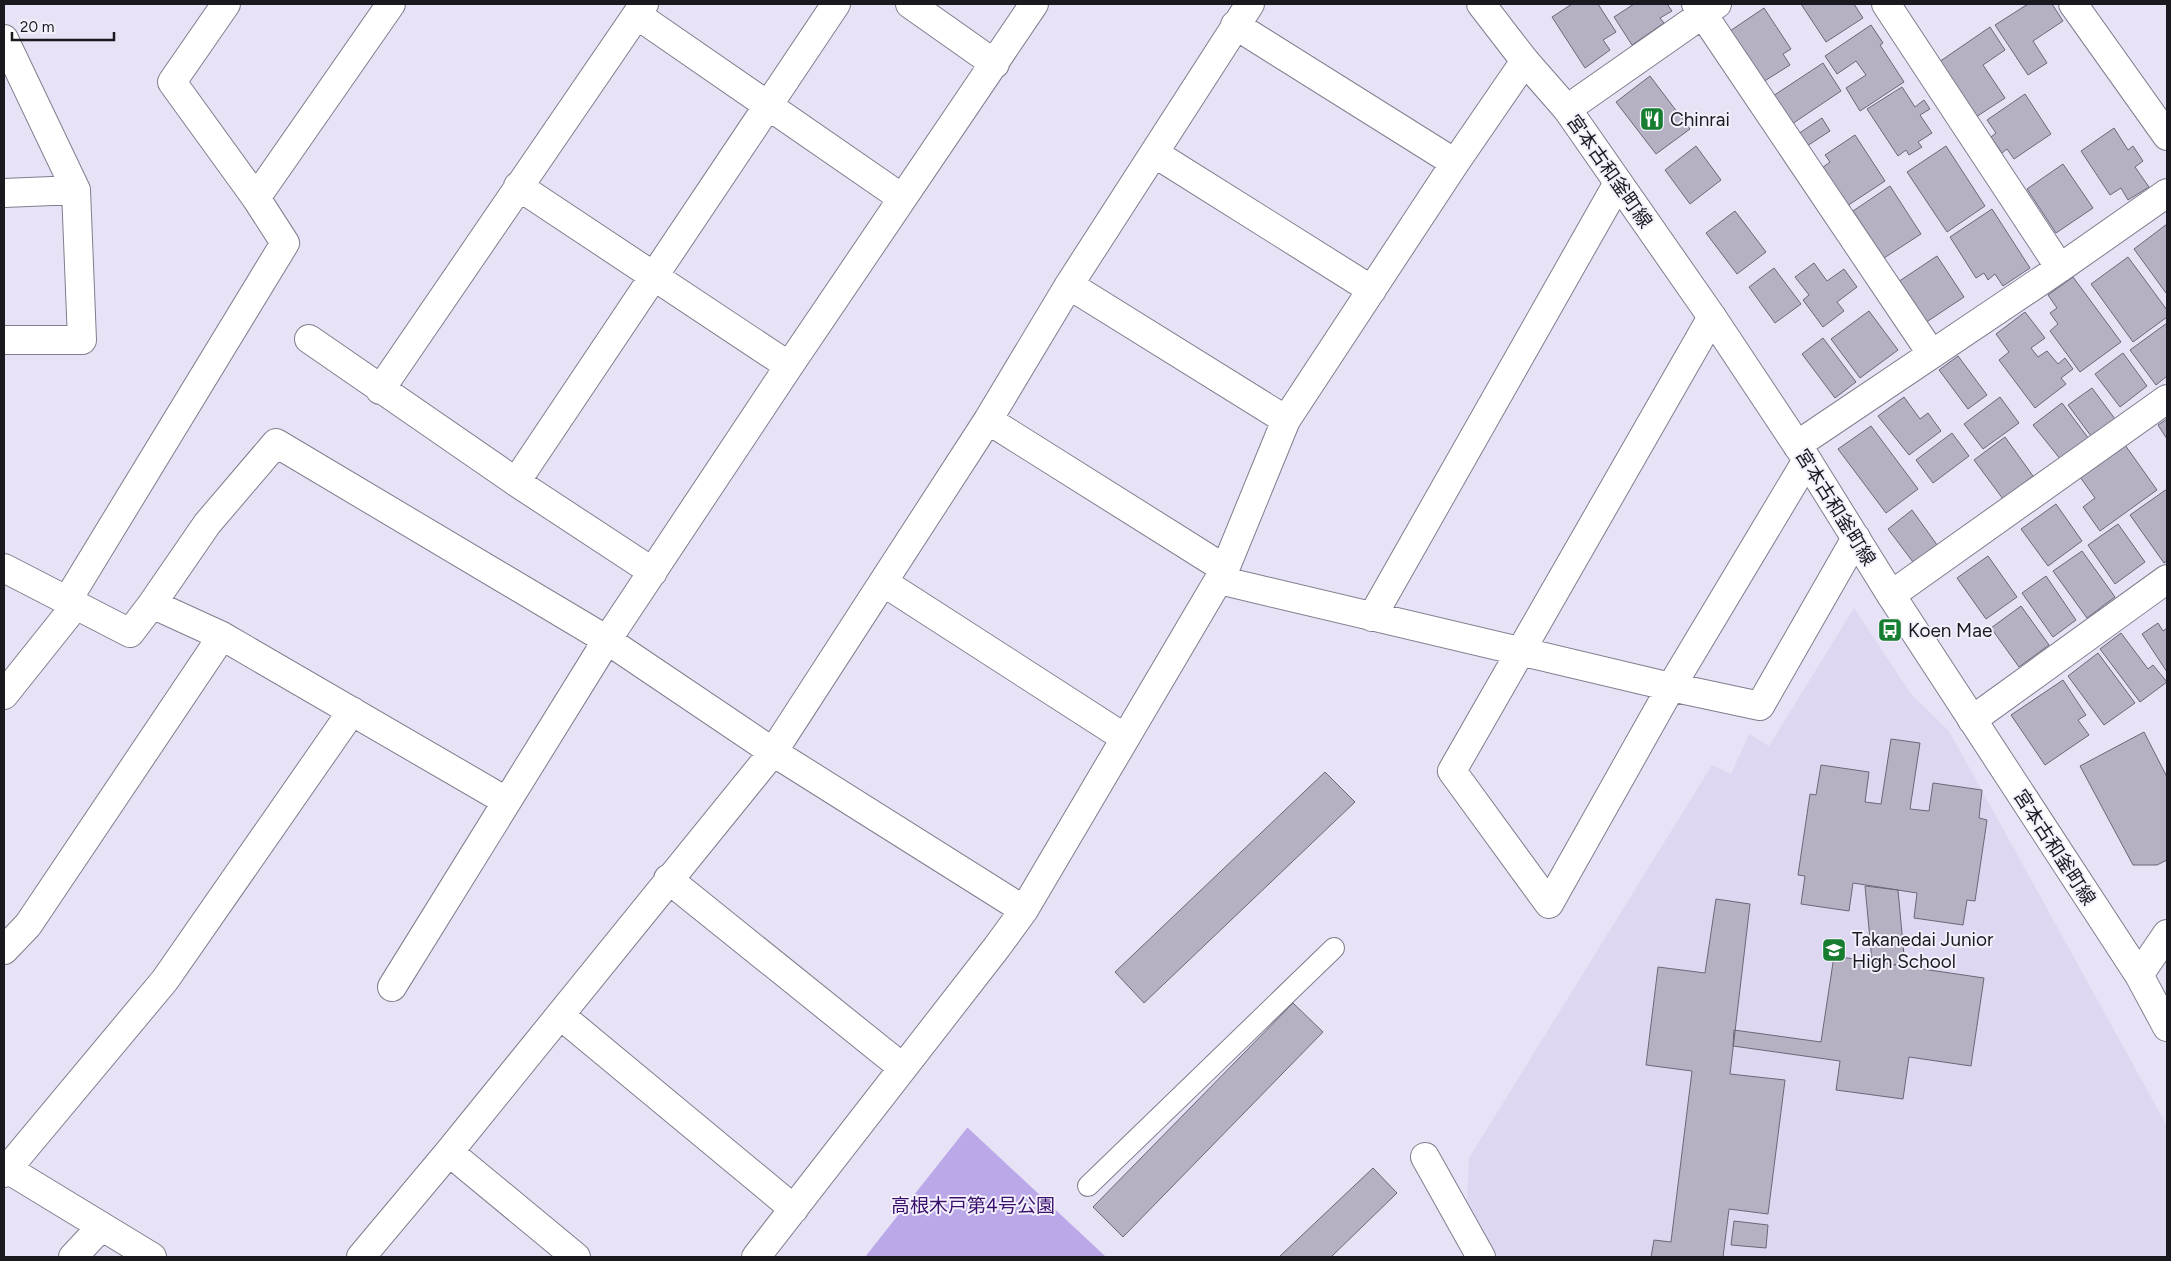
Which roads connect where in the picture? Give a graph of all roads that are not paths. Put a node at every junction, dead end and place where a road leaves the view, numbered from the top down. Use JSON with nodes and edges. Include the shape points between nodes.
{"nodes":[{"id":1,"x":226,"y":4,"type":"edge"},
{"id":2,"x":390,"y":4,"type":"edge"},
{"id":3,"x":836,"y":4,"type":"edge"},
{"id":4,"x":910,"y":4,"type":"edge"},
{"id":5,"x":1034,"y":4,"type":"edge"},
{"id":6,"x":1481,"y":4,"type":"edge"},
{"id":7,"x":1886,"y":4,"type":"edge"},
{"id":8,"x":2073,"y":4,"type":"edge"},
{"id":9,"x":1706,"y":7,"type":"edge"},
{"id":10,"x":641,"y":9,"type":"edge"},
{"id":11,"x":1242,"y":14,"type":"edge"},
{"id":12,"x":7,"y":52,"type":"edge"},
{"id":13,"x":1524,"y":61,"type":"junction"},
{"id":14,"x":995,"y":64,"type":"junction"},
{"id":15,"x":766,"y":105,"type":"junction"},
{"id":16,"x":1567,"y":109,"type":"junction"},
{"id":17,"x":2167,"y":136,"type":"edge"},
{"id":18,"x":1154,"y":153,"type":"junction"},
{"id":19,"x":1455,"y":163,"type":"junction"},
{"id":20,"x":1618,"y":183,"type":"junction"},
{"id":21,"x":518,"y":186,"type":"junction"},
{"id":22,"x":76,"y":190,"type":"junction"},
{"id":23,"x":4,"y":193,"type":"edge"},
{"id":24,"x":2167,"y":193,"type":"edge"},
{"id":25,"x":256,"y":198,"type":"junction"},
{"id":26,"x":902,"y":198,"type":"junction"},
{"id":27,"x":2060,"y":268,"type":"junction"},
{"id":28,"x":654,"y":275,"type":"junction"},
{"id":29,"x":1069,"y":285,"type":"junction"},
{"id":30,"x":1372,"y":290,"type":"junction"},
{"id":31,"x":1712,"y":317,"type":"junction"},
{"id":32,"x":309,"y":339,"type":"dead end"},
{"id":33,"x":4,"y":340,"type":"edge"},
{"id":34,"x":1931,"y":353,"type":"junction"},
{"id":35,"x":789,"y":366,"type":"junction"},
{"id":36,"x":380,"y":390,"type":"junction"},
{"id":37,"x":2167,"y":399,"type":"edge"},
{"id":38,"x":988,"y":420,"type":"junction"},
{"id":39,"x":1286,"y":420,"type":"junction"},
{"id":40,"x":1802,"y":453,"type":"junction"},
{"id":41,"x":516,"y":482,"type":"junction"},
{"id":42,"x":1856,"y":538,"type":"junction"},
{"id":43,"x":4,"y":568,"type":"edge"},
{"id":44,"x":653,"y":572,"type":"junction"},
{"id":45,"x":1222,"y":575,"type":"junction"},
{"id":46,"x":2167,"y":579,"type":"edge"},
{"id":47,"x":883,"y":582,"type":"junction"},
{"id":48,"x":1891,"y":595,"type":"junction"},
{"id":49,"x":71,"y":604,"type":"junction"},
{"id":50,"x":152,"y":604,"type":"junction"},
{"id":51,"x":1372,"y":617,"type":"junction"},
{"id":52,"x":222,"y":636,"type":"junction"},
{"id":53,"x":607,"y":640,"type":"junction"},
{"id":54,"x":1521,"y":652,"type":"junction"},
{"id":55,"x":1671,"y":688,"type":"junction"},
{"id":56,"x":4,"y":695,"type":"edge"},
{"id":57,"x":352,"y":710,"type":"junction"},
{"id":58,"x":1972,"y":720,"type":"junction"},
{"id":59,"x":1125,"y":738,"type":"junction"},
{"id":60,"x":773,"y":752,"type":"junction"},
{"id":61,"x":506,"y":801,"type":"junction"},
{"id":62,"x":668,"y":879,"type":"junction"},
{"id":63,"x":1024,"y":910,"type":"junction"},
{"id":64,"x":2167,"y":934,"type":"edge"},
{"id":65,"x":1334,"y":948,"type":"dead end"},
{"id":66,"x":4,"y":950,"type":"edge"},
{"id":67,"x":2167,"y":958,"type":"edge"},
{"id":68,"x":2139,"y":975,"type":"junction"},
{"id":69,"x":392,"y":987,"type":"dead end"},
{"id":70,"x":560,"y":1015,"type":"junction"},
{"id":71,"x":2167,"y":1027,"type":"edge"},
{"id":72,"x":903,"y":1068,"type":"junction"},
{"id":73,"x":449,"y":1152,"type":"junction"},
{"id":74,"x":1425,"y":1157,"type":"dead end"},
{"id":75,"x":5,"y":1170,"type":"edge"},
{"id":76,"x":1088,"y":1186,"type":"dead end"},
{"id":77,"x":794,"y":1209,"type":"junction"},
{"id":78,"x":101,"y":1227,"type":"junction"},
{"id":79,"x":1474,"y":1254,"type":"edge"},
{"id":80,"x":73,"y":1257,"type":"edge"},
{"id":81,"x":152,"y":1257,"type":"edge"},
{"id":82,"x":361,"y":1257,"type":"edge"},
{"id":83,"x":576,"y":1257,"type":"edge"},
{"id":84,"x":756,"y":1257,"type":"edge"}],
"edges":[{"from":1,"to":25,"type":"street","via":[[172,82]]},
{"from":2,"to":25,"type":"street"},
{"from":3,"to":15,"type":"street"},
{"from":4,"to":14,"type":"street"},
{"from":5,"to":14,"type":"street"},
{"from":6,"to":13,"type":"street","name":"宮本古和釜町線"},
{"from":7,"to":27,"type":"street"},
{"from":8,"to":17,"type":"street"},
{"from":9,"to":16,"type":"street"},
{"from":9,"to":34,"type":"street"},
{"from":10,"to":15,"type":"street"},
{"from":10,"to":21,"type":"street"},
{"from":11,"to":18,"type":"street"},
{"from":11,"to":19,"type":"street"},
{"from":12,"to":22,"type":"street"},
{"from":13,"to":16,"type":"street","name":"宮本古和釜町線"},
{"from":13,"to":19,"type":"street"},
{"from":14,"to":26,"type":"street"},
{"from":15,"to":26,"type":"street"},
{"from":15,"to":28,"type":"street"},
{"from":16,"to":20,"type":"street","name":"宮本古和釜町線"},
{"from":18,"to":29,"type":"street"},
{"from":18,"to":30,"type":"street"},
{"from":19,"to":30,"type":"street"},
{"from":20,"to":31,"type":"street","name":"宮本古和釜町線"},
{"from":20,"to":51,"type":"street"},
{"from":21,"to":28,"type":"street"},
{"from":21,"to":36,"type":"street"},
{"from":22,"to":23,"type":"street"},
{"from":22,"to":33,"type":"street","via":[[82,340]]},
{"from":24,"to":27,"type":"street"},
{"from":25,"to":49,"type":"street","via":[[285,243]]},
{"from":26,"to":35,"type":"street"},
{"from":27,"to":34,"type":"street"},
{"from":28,"to":35,"type":"street"},
{"from":28,"to":41,"type":"street"},
{"from":29,"to":38,"type":"street"},
{"from":29,"to":39,"type":"street"},
{"from":30,"to":39,"type":"street"},
{"from":31,"to":40,"type":"street","name":"宮本古和釜町線"},
{"from":31,"to":54,"type":"street"},
{"from":32,"to":36,"type":"street"},
{"from":34,"to":40,"type":"street"},
{"from":35,"to":44,"type":"street"},
{"from":36,"to":41,"type":"street"},
{"from":37,"to":48,"type":"street"},
{"from":38,"to":45,"type":"street"},
{"from":38,"to":47,"type":"street"},
{"from":39,"to":45,"type":"street"},
{"from":40,"to":42,"type":"street","name":"宮本古和釜町線"},
{"from":40,"to":55,"type":"street"},
{"from":41,"to":44,"type":"street"},
{"from":42,"to":48,"type":"street","name":"宮本古和釜町線"},
{"from":42,"to":55,"type":"street","via":[[1760,706]]},
{"from":43,"to":49,"type":"street"},
{"from":44,"to":53,"type":"street"},
{"from":45,"to":51,"type":"street"},
{"from":45,"to":59,"type":"street"},
{"from":46,"to":58,"type":"street"},
{"from":47,"to":59,"type":"street"},
{"from":47,"to":60,"type":"street"},
{"from":48,"to":58,"type":"street","name":"宮本古和釜町線"},
{"from":49,"to":50,"type":"street","via":[[130,633]]},
{"from":49,"to":56,"type":"street"},
{"from":50,"to":52,"type":"street"},
{"from":50,"to":53,"type":"street","via":[[207,524],[276,442]]},
{"from":51,"to":54,"type":"street"},
{"from":52,"to":57,"type":"street"},
{"from":52,"to":66,"type":"street","via":[[28,924]]},
{"from":53,"to":60,"type":"street"},
{"from":53,"to":61,"type":"street"},
{"from":54,"to":55,"type":"street"},
{"from":54,"to":55,"type":"street","via":[[1452,771],[1549,904]]},
{"from":57,"to":61,"type":"street"},
{"from":57,"to":75,"type":"street","via":[[165,980]]},
{"from":58,"to":68,"type":"street","name":"宮本古和釜町線"},
{"from":59,"to":63,"type":"street"},
{"from":60,"to":62,"type":"street"},
{"from":60,"to":63,"type":"street"},
{"from":61,"to":69,"type":"street"},
{"from":62,"to":70,"type":"street"},
{"from":62,"to":72,"type":"street"},
{"from":63,"to":72,"type":"street"},
{"from":64,"to":68,"type":"street"},
{"from":65,"to":76,"type":"lane"},
{"from":67,"to":68,"type":"street"},
{"from":68,"to":71,"type":"street","name":"宮本古和釜町線"},
{"from":70,"to":73,"type":"street"},
{"from":70,"to":77,"type":"street"},
{"from":72,"to":77,"type":"street"},
{"from":73,"to":82,"type":"street"},
{"from":73,"to":83,"type":"street"},
{"from":74,"to":79,"type":"street"},
{"from":75,"to":78,"type":"street"},
{"from":77,"to":84,"type":"street"},
{"from":78,"to":80,"type":"street"},
{"from":78,"to":81,"type":"street"}]}
